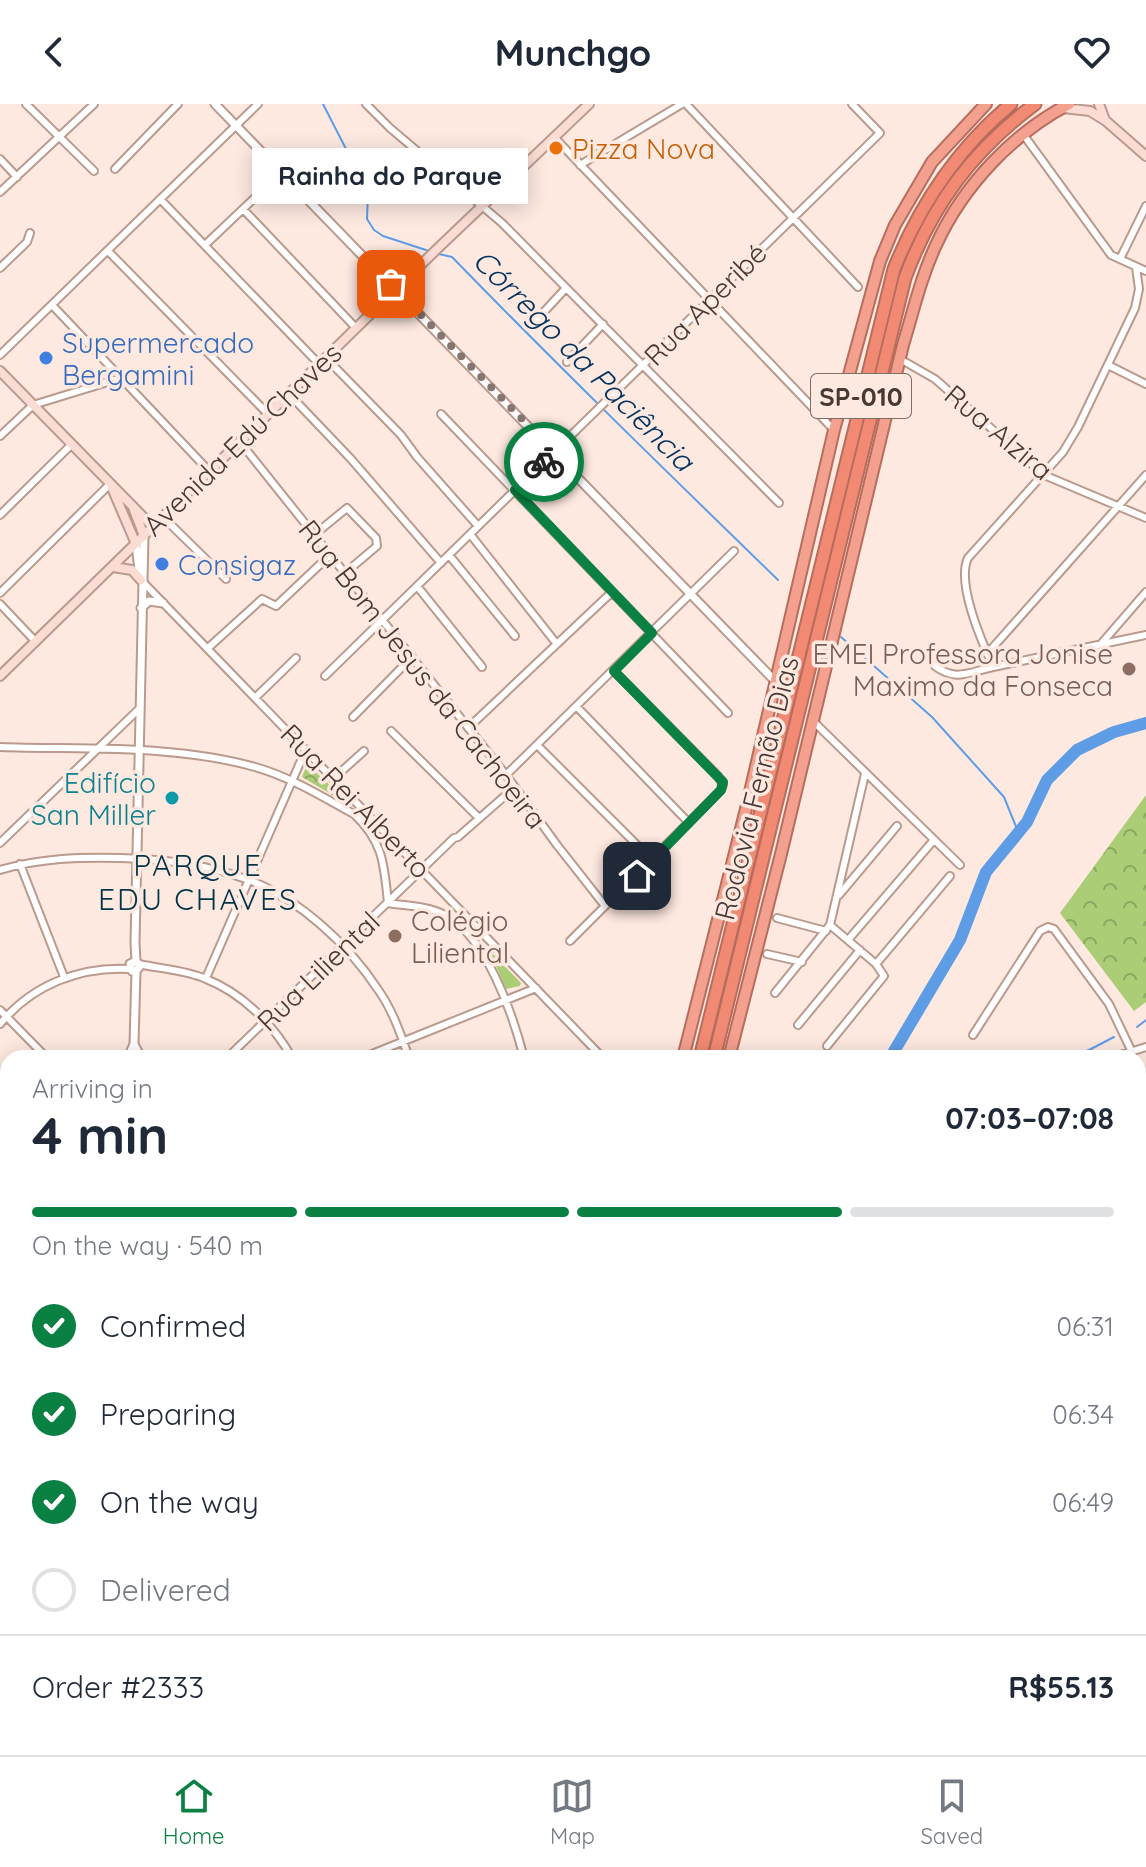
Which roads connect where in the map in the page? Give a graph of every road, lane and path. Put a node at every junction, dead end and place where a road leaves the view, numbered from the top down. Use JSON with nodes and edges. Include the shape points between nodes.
{"nodes":[{"id":1,"x":26,"y":104,"type":"edge"},
{"id":2,"x":94,"y":104,"type":"edge"},
{"id":3,"x":178,"y":104,"type":"edge"},
{"id":4,"x":215,"y":104,"type":"edge"},
{"id":5,"x":258,"y":104,"type":"edge"},
{"id":6,"x":589,"y":104,"type":"edge"},
{"id":7,"x":684,"y":104,"type":"edge"},
{"id":8,"x":852,"y":104,"type":"edge"},
{"id":9,"x":986,"y":104,"type":"edge"},
{"id":10,"x":1011,"y":104,"type":"edge"},
{"id":11,"x":1035,"y":104,"type":"edge"},
{"id":12,"x":1099,"y":104,"type":"edge"},
{"id":13,"x":368,"y":105,"type":"edge"},
{"id":14,"x":1065,"y":106,"type":"edge"},
{"id":15,"x":1106,"y":121,"type":"junction"},
{"id":16,"x":236,"y":126,"type":"junction"},
{"id":17,"x":1023,"y":134,"type":"junction"},
{"id":18,"x":554,"y":137,"type":"junction"},
{"id":19,"x":59,"y":138,"type":"junction"},
{"id":20,"x":1146,"y":156,"type":"edge"},
{"id":21,"x":0,"y":159,"type":"edge"},
{"id":22,"x":580,"y":165,"type":"junction"},
{"id":23,"x":115,"y":169,"type":"dead end"},
{"id":24,"x":94,"y":171,"type":"dead end"},
{"id":25,"x":281,"y":173,"type":"junction"},
{"id":26,"x":17,"y":177,"type":"junction"},
{"id":27,"x":0,"y":192,"type":"edge"},
{"id":28,"x":161,"y":200,"type":"junction"},
{"id":29,"x":483,"y":206,"type":"junction"},
{"id":30,"x":1146,"y":206,"type":"edge"},
{"id":31,"x":243,"y":209,"type":"junction"},
{"id":32,"x":792,"y":217,"type":"junction"},
{"id":33,"x":30,"y":233,"type":"dead end"},
{"id":34,"x":206,"y":244,"type":"junction"},
{"id":35,"x":108,"y":251,"type":"junction"},
{"id":36,"x":1120,"y":259,"type":"junction"},
{"id":37,"x":1136,"y":267,"type":"junction"},
{"id":38,"x":0,"y":268,"type":"edge"},
{"id":39,"x":1146,"y":271,"type":"edge"},
{"id":40,"x":858,"y":287,"type":"dead end"},
{"id":41,"x":566,"y":288,"type":"junction"},
{"id":42,"x":396,"y":289,"type":"junction"},
{"id":43,"x":709,"y":299,"type":"junction"},
{"id":44,"x":52,"y":305,"type":"junction"},
{"id":45,"x":603,"y":324,"type":"junction"},
{"id":46,"x":530,"y":327,"type":"dead end"},
{"id":47,"x":356,"y":328,"type":"junction"},
{"id":48,"x":0,"y":355,"type":"edge"},
{"id":49,"x":900,"y":359,"type":"junction"},
{"id":50,"x":322,"y":361,"type":"junction"},
{"id":51,"x":567,"y":362,"type":"dead end"},
{"id":52,"x":643,"y":365,"type":"junction"},
{"id":53,"x":1108,"y":365,"type":"junction"},
{"id":54,"x":0,"y":371,"type":"edge"},
{"id":55,"x":121,"y":378,"type":"junction"},
{"id":56,"x":1146,"y":384,"type":"edge"},
{"id":57,"x":289,"y":394,"type":"junction"},
{"id":58,"x":33,"y":405,"type":"junction"},
{"id":59,"x":268,"y":414,"type":"junction"},
{"id":60,"x":441,"y":414,"type":"dead end"},
{"id":61,"x":834,"y":430,"type":"junction"},
{"id":62,"x":0,"y":436,"type":"edge"},
{"id":63,"x":240,"y":442,"type":"junction"},
{"id":64,"x":72,"y":444,"type":"junction"},
{"id":65,"x":554,"y":452,"type":"junction"},
{"id":66,"x":210,"y":472,"type":"junction"},
{"id":67,"x":1044,"y":475,"type":"junction"},
{"id":68,"x":1146,"y":475,"type":"edge"},
{"id":69,"x":110,"y":484,"type":"junction"},
{"id":70,"x":515,"y":490,"type":"junction"},
{"id":71,"x":779,"y":503,"type":"dead end"},
{"id":72,"x":132,"y":506,"type":"junction"},
{"id":73,"x":1119,"y":507,"type":"junction"},
{"id":74,"x":0,"y":515,"type":"edge"},
{"id":75,"x":163,"y":517,"type":"junction"},
{"id":76,"x":1146,"y":518,"type":"edge"},
{"id":77,"x":478,"y":526,"type":"junction"},
{"id":78,"x":153,"y":527,"type":"junction"},
{"id":79,"x":470,"y":534,"type":"junction"},
{"id":80,"x":314,"y":535,"type":"junction"},
{"id":81,"x":144,"y":536,"type":"junction"},
{"id":82,"x":136,"y":544,"type":"junction"},
{"id":83,"x":734,"y":551,"type":"dead end"},
{"id":84,"x":330,"y":555,"type":"junction"},
{"id":85,"x":449,"y":555,"type":"junction"},
{"id":86,"x":441,"y":563,"type":"junction"},
{"id":87,"x":112,"y":567,"type":"junction"},
{"id":88,"x":345,"y":573,"type":"junction"},
{"id":89,"x":226,"y":579,"type":"dead end"},
{"id":90,"x":141,"y":580,"type":"junction"},
{"id":91,"x":417,"y":586,"type":"junction"},
{"id":92,"x":612,"y":592,"type":"junction"},
{"id":93,"x":1146,"y":592,"type":"edge"},
{"id":94,"x":0,"y":593,"type":"edge"},
{"id":95,"x":691,"y":593,"type":"junction"},
{"id":96,"x":163,"y":603,"type":"junction"},
{"id":97,"x":0,"y":604,"type":"edge"},
{"id":98,"x":141,"y":608,"type":"junction"},
{"id":99,"x":382,"y":619,"type":"junction"},
{"id":100,"x":652,"y":633,"type":"junction"},
{"id":101,"x":1146,"y":635,"type":"edge"},
{"id":102,"x":515,"y":636,"type":"dead end"},
{"id":103,"x":36,"y":642,"type":"junction"},
{"id":104,"x":556,"y":643,"type":"junction"},
{"id":105,"x":1099,"y":645,"type":"junction"},
{"id":106,"x":208,"y":648,"type":"junction"},
{"id":107,"x":987,"y":654,"type":"junction"},
{"id":108,"x":412,"y":657,"type":"junction"},
{"id":109,"x":296,"y":658,"type":"dead end"},
{"id":110,"x":935,"y":666,"type":"dead end"},
{"id":111,"x":482,"y":667,"type":"dead end"},
{"id":112,"x":993,"y":667,"type":"junction"},
{"id":113,"x":614,"y":671,"type":"junction"},
{"id":114,"x":0,"y":676,"type":"edge"},
{"id":115,"x":325,"y":676,"type":"dead end"},
{"id":116,"x":774,"y":680,"type":"junction"},
{"id":117,"x":255,"y":698,"type":"junction"},
{"id":118,"x":577,"y":707,"type":"junction"},
{"id":119,"x":140,"y":708,"type":"junction"},
{"id":120,"x":728,"y":713,"type":"dead end"},
{"id":121,"x":353,"y":717,"type":"dead end"},
{"id":122,"x":813,"y":721,"type":"junction"},
{"id":123,"x":468,"y":728,"type":"junction"},
{"id":124,"x":391,"y":731,"type":"dead end"},
{"id":125,"x":538,"y":746,"type":"junction"},
{"id":126,"x":0,"y":747,"type":"edge"},
{"id":127,"x":97,"y":749,"type":"junction"},
{"id":128,"x":306,"y":749,"type":"junction"},
{"id":129,"x":139,"y":750,"type":"junction"},
{"id":130,"x":364,"y":751,"type":"dead end"},
{"id":131,"x":865,"y":774,"type":"junction"},
{"id":132,"x":506,"y":775,"type":"junction"},
{"id":133,"x":334,"y":778,"type":"junction"},
{"id":134,"x":292,"y":781,"type":"junction"},
{"id":135,"x":515,"y":787,"type":"junction"},
{"id":136,"x":479,"y":818,"type":"junction"},
{"id":137,"x":689,"y":823,"type":"junction"},
{"id":138,"x":897,"y":826,"type":"dead end"},
{"id":139,"x":933,"y":841,"type":"junction"},
{"id":140,"x":0,"y":843,"type":"edge"},
{"id":141,"x":137,"y":858,"type":"junction"},
{"id":142,"x":652,"y":860,"type":"junction"},
{"id":143,"x":20,"y":864,"type":"junction"},
{"id":144,"x":960,"y":865,"type":"dead end"},
{"id":145,"x":422,"y":869,"type":"junction"},
{"id":146,"x":0,"y":870,"type":"edge"},
{"id":147,"x":950,"y":876,"type":"dead end"},
{"id":148,"x":249,"y":879,"type":"junction"},
{"id":149,"x":837,"y":898,"type":"junction"},
{"id":150,"x":388,"y":903,"type":"junction"},
{"id":151,"x":605,"y":906,"type":"junction"},
{"id":152,"x":777,"y":918,"type":"dead end"},
{"id":153,"x":828,"y":928,"type":"junction"},
{"id":154,"x":848,"y":940,"type":"junction"},
{"id":155,"x":570,"y":941,"type":"dead end"},
{"id":156,"x":343,"y":945,"type":"junction"},
{"id":157,"x":860,"y":950,"type":"junction"},
{"id":158,"x":767,"y":954,"type":"dead end"},
{"id":159,"x":802,"y":962,"type":"junction"},
{"id":160,"x":876,"y":964,"type":"junction"},
{"id":161,"x":134,"y":966,"type":"junction"},
{"id":162,"x":64,"y":977,"type":"junction"},
{"id":163,"x":206,"y":978,"type":"junction"},
{"id":164,"x":536,"y":988,"type":"junction"},
{"id":165,"x":775,"y":993,"type":"dead end"},
{"id":166,"x":504,"y":1001,"type":"junction"},
{"id":167,"x":0,"y":1010,"type":"edge"},
{"id":168,"x":6,"y":1017,"type":"junction"},
{"id":169,"x":265,"y":1020,"type":"junction"},
{"id":170,"x":0,"y":1024,"type":"edge"},
{"id":171,"x":798,"y":1025,"type":"dead end"},
{"id":172,"x":973,"y":1035,"type":"dead end"},
{"id":173,"x":404,"y":1042,"type":"junction"},
{"id":174,"x":134,"y":1044,"type":"junction"},
{"id":175,"x":827,"y":1046,"type":"dead end"},
{"id":176,"x":39,"y":1050,"type":"edge"},
{"id":177,"x":131,"y":1050,"type":"edge"},
{"id":178,"x":137,"y":1050,"type":"edge"},
{"id":179,"x":235,"y":1050,"type":"edge"},
{"id":180,"x":286,"y":1050,"type":"edge"},
{"id":181,"x":383,"y":1050,"type":"edge"},
{"id":182,"x":406,"y":1050,"type":"edge"},
{"id":183,"x":521,"y":1050,"type":"edge"},
{"id":184,"x":595,"y":1050,"type":"edge"},
{"id":185,"x":685,"y":1050,"type":"edge"},
{"id":186,"x":702,"y":1050,"type":"edge"},
{"id":187,"x":716,"y":1050,"type":"edge"},
{"id":188,"x":731,"y":1050,"type":"edge"},
{"id":189,"x":1131,"y":1050,"type":"edge"}],
"edges":[{"from":1,"to":19,"type":"street"},
{"from":2,"to":19,"type":"street"},
{"from":3,"to":23,"type":"street"},
{"from":4,"to":16,"type":"street"},
{"from":5,"to":16,"type":"street"},
{"from":6,"to":18,"type":"main road","name":"Avenida Edú Chaves"},
{"from":7,"to":22,"type":"street"},
{"from":7,"to":32,"type":"street"},
{"from":8,"to":32,"type":"street","name":"Rua Aperibé","via":[[880,133]]},
{"from":9,"to":61,"type":"highway","number":"SP-010","via":[[932,162],[895,225],[866,307]]},
{"from":10,"to":186,"type":"highway","name":"Rodovia Fernão Dias","number":"SP-010","via":[[971,141],[931,193],[894,269]]},
{"from":11,"to":187,"type":"highway","name":"Rodovia Fernão Dias","number":"SP-010","via":[[994,137],[949,190],[929,221],[905,278]]},
{"from":12,"to":15,"type":"main road"},
{"from":13,"to":29,"type":"street"},
{"from":14,"to":15,"type":"main road"},
{"from":14,"to":17,"type":"highway","number":"SP-010"},
{"from":15,"to":20,"type":"main road"},
{"from":16,"to":25,"type":"street"},
{"from":16,"to":28,"type":"street"},
{"from":17,"to":36,"type":"street","via":[[1097,239]]},
{"from":17,"to":49,"type":"highway","number":"SP-010","via":[[989,167],[950,218],[918,295]]},
{"from":18,"to":22,"type":"street"},
{"from":18,"to":29,"type":"main road","name":"Avenida Edú Chaves"},
{"from":19,"to":24,"type":"street"},
{"from":19,"to":26,"type":"street"},
{"from":21,"to":26,"type":"street"},
{"from":22,"to":43,"type":"street"},
{"from":25,"to":31,"type":"street"},
{"from":25,"to":42,"type":"street"},
{"from":26,"to":27,"type":"street"},
{"from":28,"to":34,"type":"street"},
{"from":28,"to":35,"type":"street"},
{"from":29,"to":41,"type":"street"},
{"from":29,"to":42,"type":"main road","name":"Avenida Edú Chaves"},
{"from":30,"to":36,"type":"street"},
{"from":31,"to":34,"type":"street"},
{"from":31,"to":47,"type":"street"},
{"from":32,"to":40,"type":"street"},
{"from":32,"to":43,"type":"street","name":"Rua Aperibé"},
{"from":33,"to":38,"type":"street"},
{"from":34,"to":50,"type":"street"},
{"from":35,"to":44,"type":"street"},
{"from":35,"to":59,"type":"street"},
{"from":36,"to":37,"type":"street"},
{"from":37,"to":39,"type":"street"},
{"from":37,"to":53,"type":"street","via":[[1138,295]]},
{"from":41,"to":45,"type":"street"},
{"from":41,"to":46,"type":"street"},
{"from":42,"to":47,"type":"main road","name":"Avenida Edú Chaves"},
{"from":42,"to":65,"type":"street"},
{"from":43,"to":52,"type":"street","name":"Rua Aperibé"},
{"from":43,"to":61,"type":"street"},
{"from":44,"to":48,"type":"street"},
{"from":44,"to":55,"type":"street"},
{"from":45,"to":51,"type":"street"},
{"from":45,"to":52,"type":"street"},
{"from":47,"to":50,"type":"main road","name":"Avenida Edú Chaves"},
{"from":49,"to":67,"type":"street","name":"Rua Alzira","via":[[935,379]]},
{"from":49,"to":122,"type":"highway","number":"SP-010"},
{"from":50,"to":57,"type":"main road","name":"Avenida Edú Chaves"},
{"from":50,"to":77,"type":"street","via":[[401,435]]},
{"from":52,"to":65,"type":"street","name":"Rua Aperibé"},
{"from":52,"to":71,"type":"street"},
{"from":53,"to":56,"type":"street"},
{"from":53,"to":67,"type":"street","via":[[1078,427]]},
{"from":54,"to":58,"type":"main road"},
{"from":55,"to":58,"type":"street"},
{"from":55,"to":66,"type":"street"},
{"from":57,"to":59,"type":"main road","name":"Avenida Edú Chaves"},
{"from":57,"to":86,"type":"street"},
{"from":58,"to":62,"type":"street"},
{"from":58,"to":64,"type":"main road"},
{"from":59,"to":63,"type":"main road","name":"Avenida Edú Chaves"},
{"from":60,"to":70,"type":"street"},
{"from":61,"to":116,"type":"highway","number":"SP-010"},
{"from":63,"to":66,"type":"main road","name":"Avenida Edú Chaves"},
{"from":63,"to":80,"type":"street","name":"Rua Bom Jesus da Cachoeira"},
{"from":64,"to":69,"type":"main road"},
{"from":64,"to":74,"type":"street"},
{"from":65,"to":70,"type":"street","name":"Rua Aperibé"},
{"from":65,"to":95,"type":"street"},
{"from":66,"to":75,"type":"main road","name":"Avenida Edú Chaves"},
{"from":67,"to":73,"type":"street","name":"Rua Alzira"},
{"from":67,"to":107,"type":"street","via":[[965,565],[965,586]]},
{"from":68,"to":73,"type":"street"},
{"from":69,"to":72,"type":"main road"},
{"from":69,"to":82,"type":"main road"},
{"from":69,"to":94,"type":"street"},
{"from":70,"to":77,"type":"street","name":"Rua Aperibé"},
{"from":70,"to":92,"type":"street"},
{"from":72,"to":78,"type":"main road"},
{"from":72,"to":81,"type":"main road"},
{"from":73,"to":76,"type":"street","name":"Rua Alzira"},
{"from":73,"to":107,"type":"street"},
{"from":75,"to":78,"type":"main road","name":"Avenida Edú Chaves"},
{"from":75,"to":89,"type":"street"},
{"from":77,"to":79,"type":"street","name":"Rua Aperibé"},
{"from":78,"to":81,"type":"main road","name":"Avenida Edú Chaves"},
{"from":79,"to":85,"type":"street","name":"Rua Aperibé"},
{"from":79,"to":104,"type":"street"},
{"from":80,"to":84,"type":"street","name":"Rua Bom Jesus da Cachoeira"},
{"from":80,"to":88,"type":"street","via":[[349,508],[376,538],[377,546]]},
{"from":81,"to":82,"type":"main road","name":"Avenida Edú Chaves"},
{"from":81,"to":90,"type":"street"},
{"from":82,"to":87,"type":"main road","name":"Avenida Edú Chaves"},
{"from":82,"to":90,"type":"street"},
{"from":83,"to":95,"type":"street"},
{"from":84,"to":88,"type":"street","name":"Rua Bom Jesus da Cachoeira"},
{"from":84,"to":106,"type":"street","via":[[278,605],[262,599]]},
{"from":85,"to":86,"type":"street","name":"Rua Aperibé"},
{"from":85,"to":102,"type":"street"},
{"from":86,"to":91,"type":"street","name":"Rua Aperibé"},
{"from":87,"to":90,"type":"main road","via":[[132,570]]},
{"from":87,"to":103,"type":"main road","name":"Avenida Edú Chaves"},
{"from":88,"to":99,"type":"street","name":"Rua Bom Jesus da Cachoeira"},
{"from":90,"to":96,"type":"street","name":"Rua Rei Alberto"},
{"from":90,"to":98,"type":"street"},
{"from":91,"to":99,"type":"street","name":"Rua Aperibé"},
{"from":91,"to":111,"type":"street"},
{"from":92,"to":100,"type":"street"},
{"from":92,"to":104,"type":"street"},
{"from":93,"to":105,"type":"street"},
{"from":95,"to":100,"type":"street"},
{"from":95,"to":116,"type":"street"},
{"from":96,"to":98,"type":"street","via":[[149,601]]},
{"from":96,"to":106,"type":"street","name":"Rua Rei Alberto"},
{"from":97,"to":103,"type":"street"},
{"from":98,"to":119,"type":"street"},
{"from":99,"to":108,"type":"street","name":"Rua Bom Jesus da Cachoeira"},
{"from":99,"to":115,"type":"street","name":"Rua Aperibé"},
{"from":100,"to":113,"type":"street"},
{"from":100,"to":120,"type":"street"},
{"from":101,"to":105,"type":"street"},
{"from":103,"to":114,"type":"main road","name":"Avenida Edú Chaves"},
{"from":104,"to":123,"type":"street"},
{"from":105,"to":112,"type":"street"},
{"from":106,"to":117,"type":"street","name":"Rua Rei Alberto"},
{"from":107,"to":112,"type":"street"},
{"from":108,"to":121,"type":"street"},
{"from":108,"to":123,"type":"street","name":"Rua Bom Jesus da Cachoeira"},
{"from":109,"to":117,"type":"street"},
{"from":110,"to":112,"type":"street","via":[[956,676]]},
{"from":113,"to":118,"type":"street"},
{"from":113,"to":137,"type":"street","via":[[723,782]]},
{"from":116,"to":185,"type":"highway","number":"SP-010"},
{"from":117,"to":128,"type":"street","name":"Rua Rei Alberto"},
{"from":118,"to":125,"type":"street"},
{"from":118,"to":137,"type":"street"},
{"from":119,"to":127,"type":"street"},
{"from":119,"to":129,"type":"street"},
{"from":122,"to":131,"type":"street"},
{"from":122,"to":188,"type":"highway","number":"SP-010"},
{"from":123,"to":132,"type":"street","name":"Rua Bom Jesus da Cachoeira"},
{"from":124,"to":136,"type":"street"},
{"from":125,"to":132,"type":"street"},
{"from":125,"to":142,"type":"street"},
{"from":126,"to":127,"type":"street"},
{"from":127,"to":129,"type":"street"},
{"from":127,"to":140,"type":"street"},
{"from":128,"to":133,"type":"street","name":"Rua Rei Alberto"},
{"from":128,"to":134,"type":"street"},
{"from":129,"to":134,"type":"street","via":[[221,760]]},
{"from":129,"to":141,"type":"street"},
{"from":130,"to":133,"type":"street"},
{"from":131,"to":139,"type":"street"},
{"from":131,"to":149,"type":"street"},
{"from":132,"to":135,"type":"street","name":"Rua Bom Jesus da Cachoeira"},
{"from":133,"to":145,"type":"street","name":"Rua Rei Alberto"},
{"from":134,"to":148,"type":"street"},
{"from":134,"to":150,"type":"street","via":[[364,823],[381,851]]},
{"from":135,"to":136,"type":"street","name":"Rua Liliental"},
{"from":135,"to":151,"type":"street","name":"Rua Bom Jesus da Cachoeira"},
{"from":136,"to":145,"type":"street","name":"Rua Liliental"},
{"from":137,"to":142,"type":"street"},
{"from":138,"to":149,"type":"street"},
{"from":139,"to":144,"type":"street"},
{"from":139,"to":154,"type":"street"},
{"from":141,"to":143,"type":"street","via":[[72,857]]},
{"from":141,"to":148,"type":"street","via":[[189,862]]},
{"from":141,"to":161,"type":"street"},
{"from":142,"to":151,"type":"street"},
{"from":143,"to":146,"type":"street"},
{"from":143,"to":162,"type":"street"},
{"from":145,"to":150,"type":"street","name":"Rua Liliental"},
{"from":145,"to":164,"type":"street","name":"Rua Rei Alberto"},
{"from":147,"to":160,"type":"street"},
{"from":148,"to":156,"type":"street","via":[[295,905]]},
{"from":148,"to":163,"type":"street"},
{"from":149,"to":153,"type":"street"},
{"from":150,"to":156,"type":"street","name":"Rua Liliental"},
{"from":150,"to":166,"type":"street","via":[[436,911],[455,922],[484,955]]},
{"from":151,"to":155,"type":"street"},
{"from":152,"to":153,"type":"street"},
{"from":153,"to":154,"type":"street"},
{"from":153,"to":159,"type":"street"},
{"from":154,"to":157,"type":"street"},
{"from":156,"to":169,"type":"street","name":"Rua Liliental"},
{"from":156,"to":173,"type":"street","via":[[379,991]]},
{"from":157,"to":160,"type":"street"},
{"from":157,"to":171,"type":"street"},
{"from":158,"to":159,"type":"street"},
{"from":159,"to":165,"type":"street"},
{"from":160,"to":175,"type":"street","via":[[884,978]]},
{"from":161,"to":162,"type":"street"},
{"from":161,"to":163,"type":"street"},
{"from":161,"to":174,"type":"street"},
{"from":162,"to":168,"type":"street"},
{"from":163,"to":169,"type":"street"},
{"from":164,"to":166,"type":"street"},
{"from":164,"to":184,"type":"street","name":"Rua Rei Alberto"},
{"from":166,"to":173,"type":"street"},
{"from":166,"to":183,"type":"street"},
{"from":167,"to":168,"type":"street"},
{"from":168,"to":170,"type":"street"},
{"from":168,"to":176,"type":"street"},
{"from":169,"to":179,"type":"street","name":"Rua Liliental"},
{"from":169,"to":180,"type":"street"},
{"from":172,"to":189,"type":"street","via":[[1040,931],[1048,927],[1109,1004]]},
{"from":173,"to":181,"type":"street"},
{"from":173,"to":182,"type":"street"},
{"from":174,"to":177,"type":"street"},
{"from":174,"to":178,"type":"street"}]}
